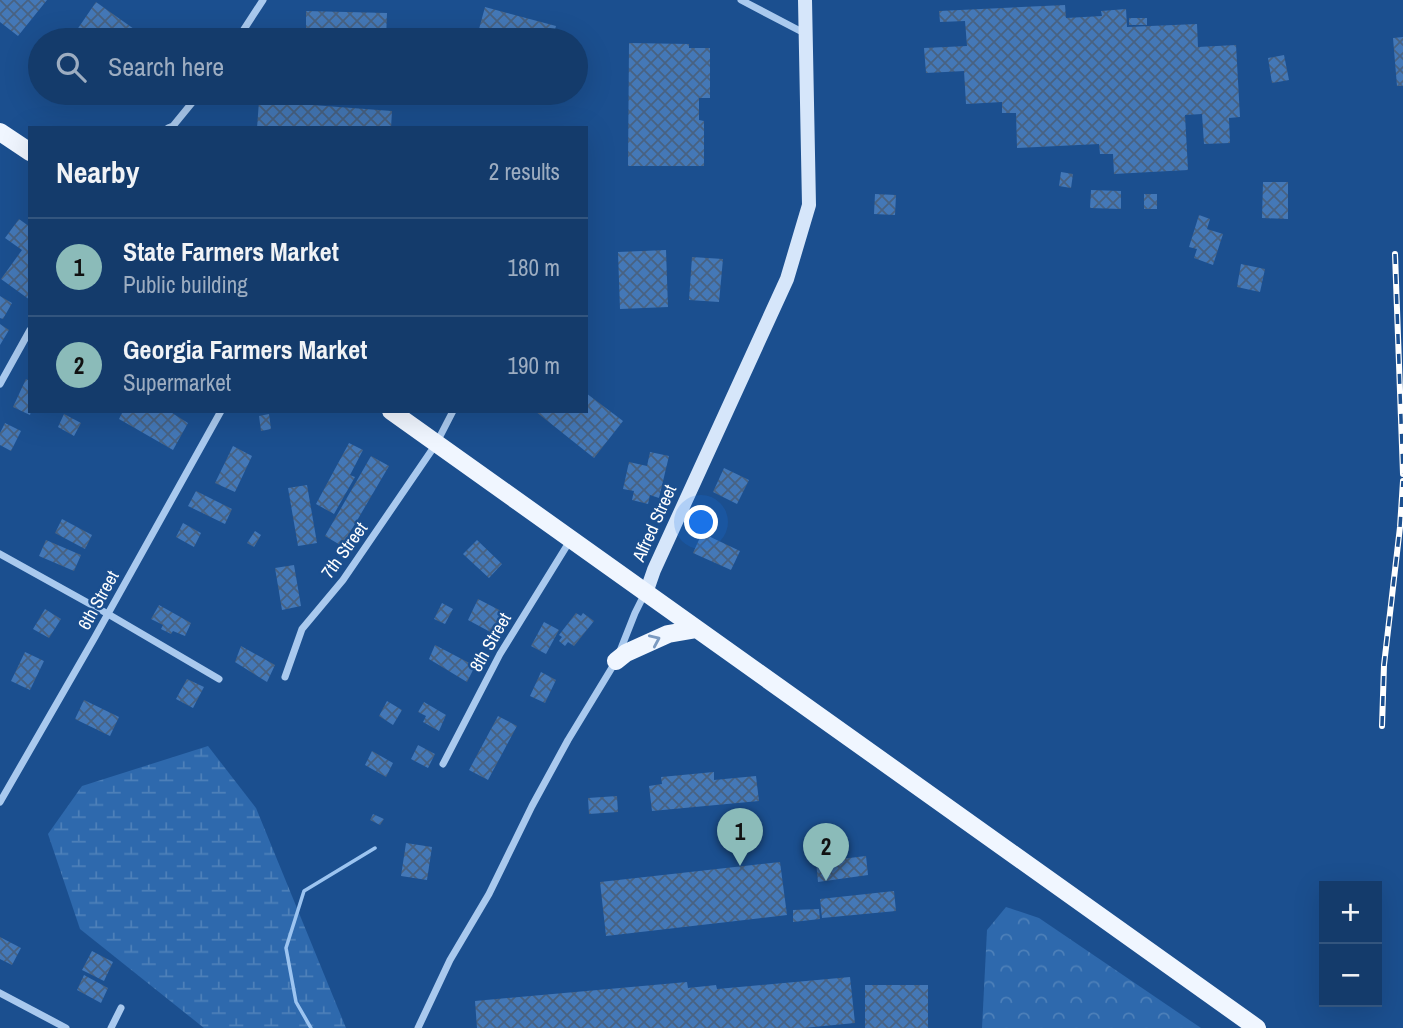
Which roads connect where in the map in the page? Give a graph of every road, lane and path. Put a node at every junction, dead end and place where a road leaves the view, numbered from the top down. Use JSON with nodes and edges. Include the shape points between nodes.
{"nodes":[{"id":1,"x":263,"y":0,"type":"edge"},
{"id":2,"x":741,"y":0,"type":"edge"},
{"id":3,"x":805,"y":0,"type":"edge"},
{"id":4,"x":245,"y":28,"type":"edge"},
{"id":5,"x":806,"y":34,"type":"junction"},
{"id":6,"x":190,"y":105,"type":"edge"},
{"id":7,"x":173,"y":126,"type":"edge"},
{"id":8,"x":0,"y":131,"type":"edge"},
{"id":9,"x":28,"y":151,"type":"edge"},
{"id":10,"x":28,"y":334,"type":"edge"},
{"id":11,"x":0,"y":384,"type":"edge"},
{"id":12,"x":220,"y":413,"type":"edge"},
{"id":13,"x":394,"y":413,"type":"edge"},
{"id":14,"x":452,"y":413,"type":"edge"},
{"id":15,"x":436,"y":444,"type":"junction"},
{"id":16,"x":572,"y":539,"type":"junction"},
{"id":17,"x":0,"y":554,"type":"edge"},
{"id":18,"x":646,"y":593,"type":"junction"},
{"id":19,"x":108,"y":614,"type":"junction"},
{"id":20,"x":697,"y":629,"type":"junction"},
{"id":21,"x":616,"y":661,"type":"junction"},
{"id":22,"x":285,"y":677,"type":"dead end"},
{"id":23,"x":219,"y":680,"type":"dead end"},
{"id":24,"x":443,"y":764,"type":"dead end"},
{"id":25,"x":0,"y":802,"type":"edge"},
{"id":26,"x":0,"y":993,"type":"edge"},
{"id":27,"x":121,"y":1008,"type":"dead end"},
{"id":28,"x":65,"y":1028,"type":"edge"},
{"id":29,"x":111,"y":1028,"type":"edge"},
{"id":30,"x":418,"y":1028,"type":"edge"},
{"id":31,"x":1257,"y":1028,"type":"edge"}],
"edges":[{"from":1,"to":4,"type":"street"},
{"from":2,"to":5,"type":"street"},
{"from":3,"to":5,"type":"main road","name":"Alfred Street"},
{"from":5,"to":18,"type":"main road","name":"Alfred Street","via":[[809,205],[787,279]]},
{"from":6,"to":7,"type":"street"},
{"from":8,"to":9,"type":"main road"},
{"from":10,"to":11,"type":"street"},
{"from":12,"to":19,"type":"street","name":"6th Street"},
{"from":13,"to":15,"type":"main road"},
{"from":14,"to":15,"type":"street","name":"7th Street"},
{"from":15,"to":16,"type":"main road"},
{"from":15,"to":22,"type":"street","name":"7th Street","via":[[343,580],[302,629]]},
{"from":16,"to":18,"type":"main road"},
{"from":16,"to":24,"type":"street","name":"8th Street","via":[[500,654]]},
{"from":17,"to":19,"type":"street"},
{"from":18,"to":20,"type":"main road"},
{"from":18,"to":21,"type":"street","name":"Alfred Street"},
{"from":19,"to":23,"type":"street"},
{"from":19,"to":25,"type":"street","name":"6th Street"},
{"from":21,"to":20,"type":"main road","one_way":true,"via":[[668,634]]},
{"from":20,"to":31,"type":"main road"},
{"from":21,"to":30,"type":"street","name":"Alfred Street","via":[[532,806]]},
{"from":26,"to":28,"type":"street"},
{"from":27,"to":29,"type":"street"}]}
